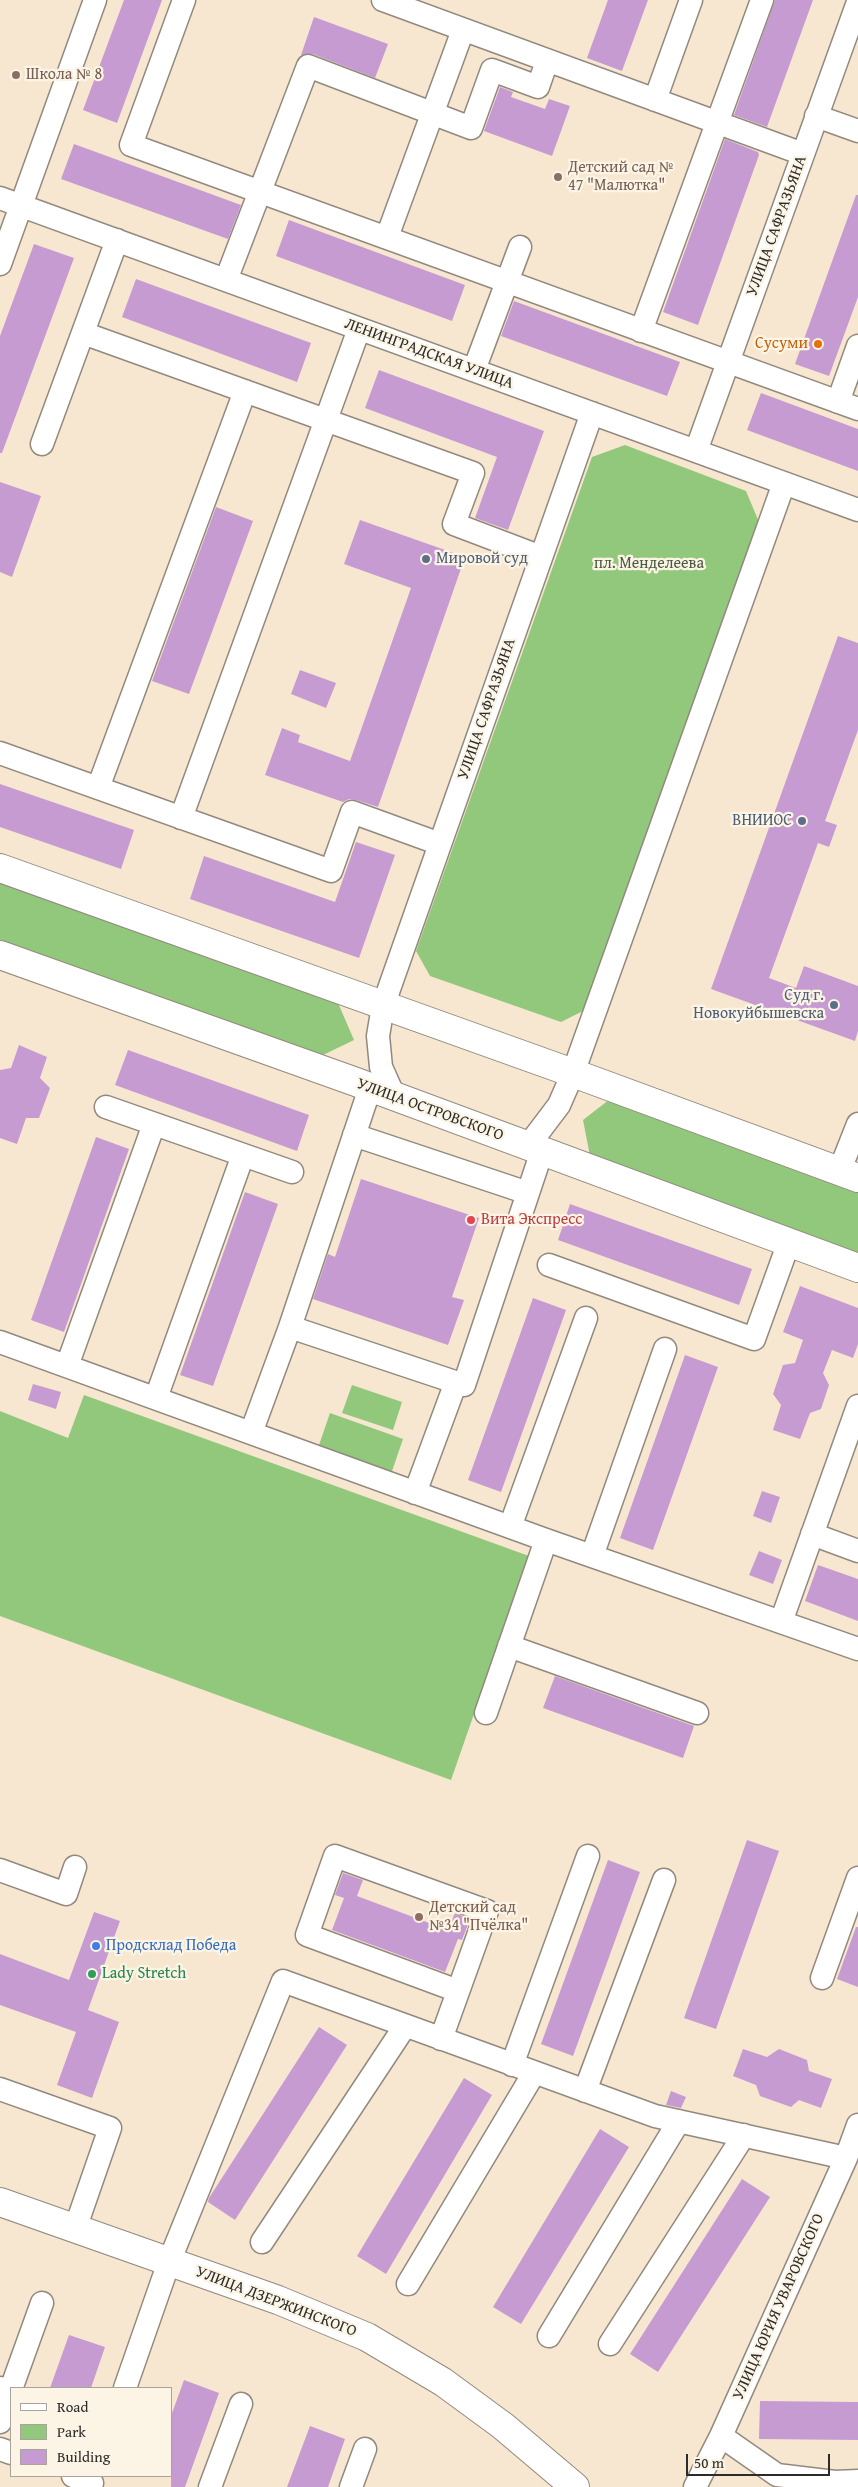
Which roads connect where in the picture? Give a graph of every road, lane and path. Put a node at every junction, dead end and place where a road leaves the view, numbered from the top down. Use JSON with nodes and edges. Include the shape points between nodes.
{"nodes":[{"id":1,"x":95,"y":0,"type":"edge"},
{"id":2,"x":184,"y":0,"type":"edge"},
{"id":3,"x":382,"y":0,"type":"edge"},
{"id":4,"x":691,"y":0,"type":"edge"},
{"id":5,"x":762,"y":0,"type":"edge"},
{"id":6,"x":858,"y":2,"type":"edge"},
{"id":7,"x":463,"y":30,"type":"junction"},
{"id":8,"x":547,"y":60,"type":"junction"},
{"id":9,"x":655,"y":100,"type":"junction"},
{"id":10,"x":433,"y":114,"type":"junction"},
{"id":11,"x":816,"y":116,"type":"junction"},
{"id":12,"x":718,"y":123,"type":"junction"},
{"id":13,"x":858,"y":131,"type":"edge"},
{"id":14,"x":803,"y":154,"type":"junction"},
{"id":15,"x":259,"y":191,"type":"junction"},
{"id":16,"x":0,"y":198,"type":"edge"},
{"id":17,"x":21,"y":206,"type":"junction"},
{"id":18,"x":387,"y":237,"type":"junction"},
{"id":19,"x":117,"y":240,"type":"junction"},
{"id":20,"x":520,"y":247,"type":"dead end"},
{"id":21,"x":0,"y":264,"type":"edge"},
{"id":22,"x":226,"y":280,"type":"junction"},
{"id":23,"x":507,"y":282,"type":"junction"},
{"id":24,"x":359,"y":329,"type":"junction"},
{"id":25,"x":642,"y":331,"type":"junction"},
{"id":26,"x":83,"y":333,"type":"junction"},
{"id":27,"x":858,"y":346,"type":"edge"},
{"id":28,"x":728,"y":362,"type":"junction"},
{"id":29,"x":474,"y":370,"type":"junction"},
{"id":30,"x":245,"y":391,"type":"junction"},
{"id":31,"x":848,"y":406,"type":"edge"},
{"id":32,"x":592,"y":413,"type":"junction"},
{"id":33,"x":326,"y":420,"type":"junction"},
{"id":34,"x":42,"y":444,"type":"dead end"},
{"id":35,"x":696,"y":451,"type":"junction"},
{"id":36,"x":784,"y":483,"type":"junction"},
{"id":37,"x":858,"y":510,"type":"edge"},
{"id":38,"x":541,"y":557,"type":"junction"},
{"id":39,"x":0,"y":754,"type":"edge"},
{"id":40,"x":98,"y":788,"type":"junction"},
{"id":41,"x":181,"y":818,"type":"junction"},
{"id":42,"x":440,"y":844,"type":"junction"},
{"id":43,"x":0,"y":868,"type":"edge"},
{"id":44,"x":0,"y":955,"type":"edge"},
{"id":45,"x":383,"y":1006,"type":"junction"},
{"id":46,"x":573,"y":1073,"type":"junction"},
{"id":47,"x":382,"y":1092,"type":"junction"},
{"id":48,"x":106,"y":1107,"type":"dead end"},
{"id":49,"x":154,"y":1124,"type":"junction"},
{"id":50,"x":858,"y":1124,"type":"edge"},
{"id":51,"x":354,"y":1135,"type":"junction"},
{"id":52,"x":535,"y":1148,"type":"junction"},
{"id":53,"x":243,"y":1155,"type":"junction"},
{"id":54,"x":292,"y":1172,"type":"dead end"},
{"id":55,"x":849,"y":1175,"type":"edge"},
{"id":56,"x":528,"y":1193,"type":"junction"},
{"id":57,"x":789,"y":1242,"type":"junction"},
{"id":58,"x":549,"y":1265,"type":"dead end"},
{"id":59,"x":858,"y":1268,"type":"edge"},
{"id":60,"x":586,"y":1318,"type":"dead end"},
{"id":61,"x":290,"y":1327,"type":"junction"},
{"id":62,"x":0,"y":1342,"type":"edge"},
{"id":63,"x":665,"y":1349,"type":"dead end"},
{"id":64,"x":67,"y":1366,"type":"junction"},
{"id":65,"x":456,"y":1382,"type":"junction"},
{"id":66,"x":156,"y":1398,"type":"junction"},
{"id":67,"x":858,"y":1406,"type":"edge"},
{"id":68,"x":250,"y":1433,"type":"junction"},
{"id":69,"x":415,"y":1493,"type":"junction"},
{"id":70,"x":510,"y":1527,"type":"junction"},
{"id":71,"x":812,"y":1534,"type":"junction"},
{"id":72,"x":546,"y":1540,"type":"junction"},
{"id":73,"x":858,"y":1551,"type":"edge"},
{"id":74,"x":592,"y":1556,"type":"junction"},
{"id":75,"x":781,"y":1622,"type":"junction"},
{"id":76,"x":509,"y":1646,"type":"junction"},
{"id":77,"x":858,"y":1649,"type":"edge"},
{"id":78,"x":698,"y":1713,"type":"dead end"},
{"id":79,"x":486,"y":1714,"type":"dead end"},
{"id":80,"x":588,"y":1856,"type":"dead end"},
{"id":81,"x":75,"y":1867,"type":"dead end"},
{"id":82,"x":0,"y":1870,"type":"edge"},
{"id":83,"x":858,"y":1878,"type":"edge"},
{"id":84,"x":664,"y":1880,"type":"dead end"},
{"id":85,"x":822,"y":1978,"type":"dead end"},
{"id":86,"x":458,"y":1991,"type":"junction"},
{"id":87,"x":405,"y":2026,"type":"junction"},
{"id":88,"x":441,"y":2039,"type":"junction"},
{"id":89,"x":512,"y":2065,"type":"junction"},
{"id":90,"x":534,"y":2073,"type":"junction"},
{"id":91,"x":0,"y":2089,"type":"edge"},
{"id":92,"x":585,"y":2091,"type":"junction"},
{"id":93,"x":678,"y":2121,"type":"junction"},
{"id":94,"x":858,"y":2125,"type":"edge"},
{"id":95,"x":744,"y":2135,"type":"junction"},
{"id":96,"x":846,"y":2158,"type":"junction"},
{"id":97,"x":0,"y":2202,"type":"edge"},
{"id":98,"x":75,"y":2229,"type":"junction"},
{"id":99,"x":262,"y":2242,"type":"dead end"},
{"id":100,"x":169,"y":2262,"type":"junction"},
{"id":101,"x":408,"y":2284,"type":"dead end"},
{"id":102,"x":42,"y":2303,"type":"dead end"},
{"id":103,"x":549,"y":2336,"type":"dead end"},
{"id":104,"x":610,"y":2344,"type":"dead end"},
{"id":105,"x":125,"y":2387,"type":"edge"},
{"id":106,"x":5,"y":2390,"type":"edge"},
{"id":107,"x":241,"y":2404,"type":"dead end"},
{"id":108,"x":0,"y":2422,"type":"edge"},
{"id":109,"x":722,"y":2436,"type":"junction"},
{"id":110,"x":365,"y":2449,"type":"dead end"},
{"id":111,"x":781,"y":2481,"type":"edge"},
{"id":112,"x":858,"y":2481,"type":"edge"},
{"id":113,"x":210,"y":2487,"type":"edge"},
{"id":114,"x":351,"y":2487,"type":"edge"},
{"id":115,"x":575,"y":2487,"type":"edge"},
{"id":116,"x":695,"y":2487,"type":"edge"}],
"edges":[{"from":1,"to":17,"type":"street"},
{"from":2,"to":15,"type":"street","via":[[131,145]]},
{"from":3,"to":7,"type":"street"},
{"from":4,"to":9,"type":"street"},
{"from":5,"to":12,"type":"street"},
{"from":6,"to":11,"type":"street","name":"УЛИЦА САФРАЗЬЯНА"},
{"from":7,"to":8,"type":"street"},
{"from":7,"to":10,"type":"street"},
{"from":8,"to":9,"type":"street"},
{"from":8,"to":10,"type":"street","via":[[538,87],[492,70],[470,128]]},
{"from":9,"to":12,"type":"street"},
{"from":10,"to":15,"type":"street","via":[[308,66]]},
{"from":10,"to":18,"type":"street"},
{"from":11,"to":13,"type":"street"},
{"from":11,"to":14,"type":"street","name":"УЛИЦА САФРАЗЬЯНА"},
{"from":12,"to":14,"type":"street"},
{"from":12,"to":25,"type":"street"},
{"from":14,"to":28,"type":"street","name":"УЛИЦА САФРАЗЬЯНА"},
{"from":15,"to":18,"type":"street"},
{"from":15,"to":22,"type":"street"},
{"from":16,"to":17,"type":"street","name":"ЛЕНИНГРАДСКАЯ УЛИЦА"},
{"from":17,"to":19,"type":"street","name":"ЛЕНИНГРАДСКАЯ УЛИЦА"},
{"from":17,"to":21,"type":"street"},
{"from":18,"to":23,"type":"street"},
{"from":19,"to":22,"type":"street","name":"ЛЕНИНГРАДСКАЯ УЛИЦА"},
{"from":19,"to":26,"type":"street"},
{"from":20,"to":23,"type":"street"},
{"from":22,"to":24,"type":"street","name":"ЛЕНИНГРАДСКАЯ УЛИЦА"},
{"from":23,"to":25,"type":"street"},
{"from":23,"to":29,"type":"street"},
{"from":24,"to":29,"type":"street","name":"ЛЕНИНГРАДСКАЯ УЛИЦА"},
{"from":24,"to":33,"type":"street"},
{"from":25,"to":28,"type":"street"},
{"from":26,"to":30,"type":"street"},
{"from":26,"to":34,"type":"street"},
{"from":27,"to":31,"type":"street"},
{"from":28,"to":31,"type":"street"},
{"from":28,"to":35,"type":"street","name":"УЛИЦА САФРАЗЬЯНА"},
{"from":29,"to":32,"type":"street","name":"ЛЕНИНГРАДСКАЯ УЛИЦА"},
{"from":30,"to":33,"type":"street"},
{"from":30,"to":40,"type":"street"},
{"from":32,"to":35,"type":"street","name":"ЛЕНИНГРАДСКАЯ УЛИЦА"},
{"from":32,"to":38,"type":"street","name":"УЛИЦА САФРАЗЬЯНА"},
{"from":33,"to":38,"type":"street","via":[[473,473],[454,524]]},
{"from":33,"to":41,"type":"street"},
{"from":35,"to":36,"type":"street","name":"ЛЕНИНГРАДСКАЯ УЛИЦА"},
{"from":36,"to":37,"type":"street","name":"ЛЕНИНГРАДСКАЯ УЛИЦА"},
{"from":36,"to":46,"type":"street"},
{"from":38,"to":42,"type":"street","name":"УЛИЦА САФРАЗЬЯНА"},
{"from":39,"to":40,"type":"street"},
{"from":40,"to":41,"type":"street"},
{"from":41,"to":42,"type":"street","via":[[331,871],[352,812]]},
{"from":42,"to":45,"type":"street","name":"УЛИЦА САФРАЗЬЯНА"},
{"from":43,"to":45,"type":"main road"},
{"from":44,"to":47,"type":"main road","name":"УЛИЦА ОСТРОВСКОГО"},
{"from":45,"to":46,"type":"main road"},
{"from":45,"to":47,"type":"street","name":"УЛИЦА САФРАЗЬЯНА","via":[[378,1036]]},
{"from":46,"to":52,"type":"street"},
{"from":46,"to":55,"type":"main road"},
{"from":47,"to":51,"type":"street"},
{"from":47,"to":52,"type":"main road","name":"УЛИЦА ОСТРОВСКОГО"},
{"from":48,"to":49,"type":"street"},
{"from":49,"to":53,"type":"street"},
{"from":49,"to":64,"type":"street"},
{"from":50,"to":55,"type":"street"},
{"from":51,"to":56,"type":"street"},
{"from":51,"to":61,"type":"street"},
{"from":52,"to":56,"type":"street"},
{"from":52,"to":57,"type":"main road","name":"УЛИЦА ОСТРОВСКОГО"},
{"from":53,"to":54,"type":"street"},
{"from":53,"to":66,"type":"street"},
{"from":56,"to":65,"type":"street","via":[[464,1385]]},
{"from":57,"to":58,"type":"street","via":[[754,1339]]},
{"from":57,"to":59,"type":"main road","name":"УЛИЦА ОСТРОВСКОГО"},
{"from":60,"to":70,"type":"street"},
{"from":61,"to":65,"type":"street"},
{"from":61,"to":68,"type":"street"},
{"from":62,"to":64,"type":"street"},
{"from":63,"to":74,"type":"street"},
{"from":64,"to":66,"type":"street"},
{"from":65,"to":69,"type":"street"},
{"from":66,"to":68,"type":"street"},
{"from":67,"to":71,"type":"street"},
{"from":68,"to":69,"type":"street"},
{"from":69,"to":70,"type":"street"},
{"from":70,"to":72,"type":"street"},
{"from":71,"to":73,"type":"street"},
{"from":71,"to":75,"type":"street"},
{"from":72,"to":74,"type":"street"},
{"from":72,"to":76,"type":"street"},
{"from":74,"to":75,"type":"street"},
{"from":75,"to":77,"type":"street"},
{"from":76,"to":78,"type":"street"},
{"from":76,"to":79,"type":"street"},
{"from":80,"to":89,"type":"street"},
{"from":81,"to":82,"type":"street","via":[[66,1894]]},
{"from":83,"to":85,"type":"street"},
{"from":84,"to":92,"type":"street"},
{"from":86,"to":86,"type":"street","via":[[487,1911],[334,1856],[307,1935]]},
{"from":86,"to":88,"type":"street"},
{"from":87,"to":88,"type":"street"},
{"from":87,"to":99,"type":"street"},
{"from":87,"to":100,"type":"street","via":[[283,1981]]},
{"from":88,"to":89,"type":"street"},
{"from":89,"to":90,"type":"street"},
{"from":90,"to":92,"type":"street"},
{"from":90,"to":101,"type":"street"},
{"from":91,"to":98,"type":"street","via":[[110,2128]]},
{"from":92,"to":93,"type":"street"},
{"from":93,"to":95,"type":"street"},
{"from":93,"to":103,"type":"street"},
{"from":94,"to":96,"type":"street","name":"УЛИЦА ЮРИЯ УВАРОВСКОГО"},
{"from":95,"to":96,"type":"street"},
{"from":95,"to":104,"type":"street"},
{"from":96,"to":109,"type":"street","name":"УЛИЦА ЮРИЯ УВАРОВСКОГО"},
{"from":97,"to":98,"type":"main road","name":"УЛИЦА ДЗЕРЖИНСКОГО"},
{"from":98,"to":100,"type":"main road","name":"УЛИЦА ДЗЕРЖИНСКОГО"},
{"from":100,"to":105,"type":"street"},
{"from":100,"to":115,"type":"main road","name":"УЛИЦА ДЗЕРЖИНСКОГО","via":[[278,2300],[367,2337],[458,2393]]},
{"from":102,"to":106,"type":"street"},
{"from":106,"to":108,"type":"street"},
{"from":107,"to":113,"type":"street"},
{"from":109,"to":111,"type":"street"},
{"from":109,"to":116,"type":"street","name":"УЛИЦА ЮРИЯ УВАРОВСКОГО"},
{"from":110,"to":114,"type":"street"},
{"from":111,"to":112,"type":"street"}]}
